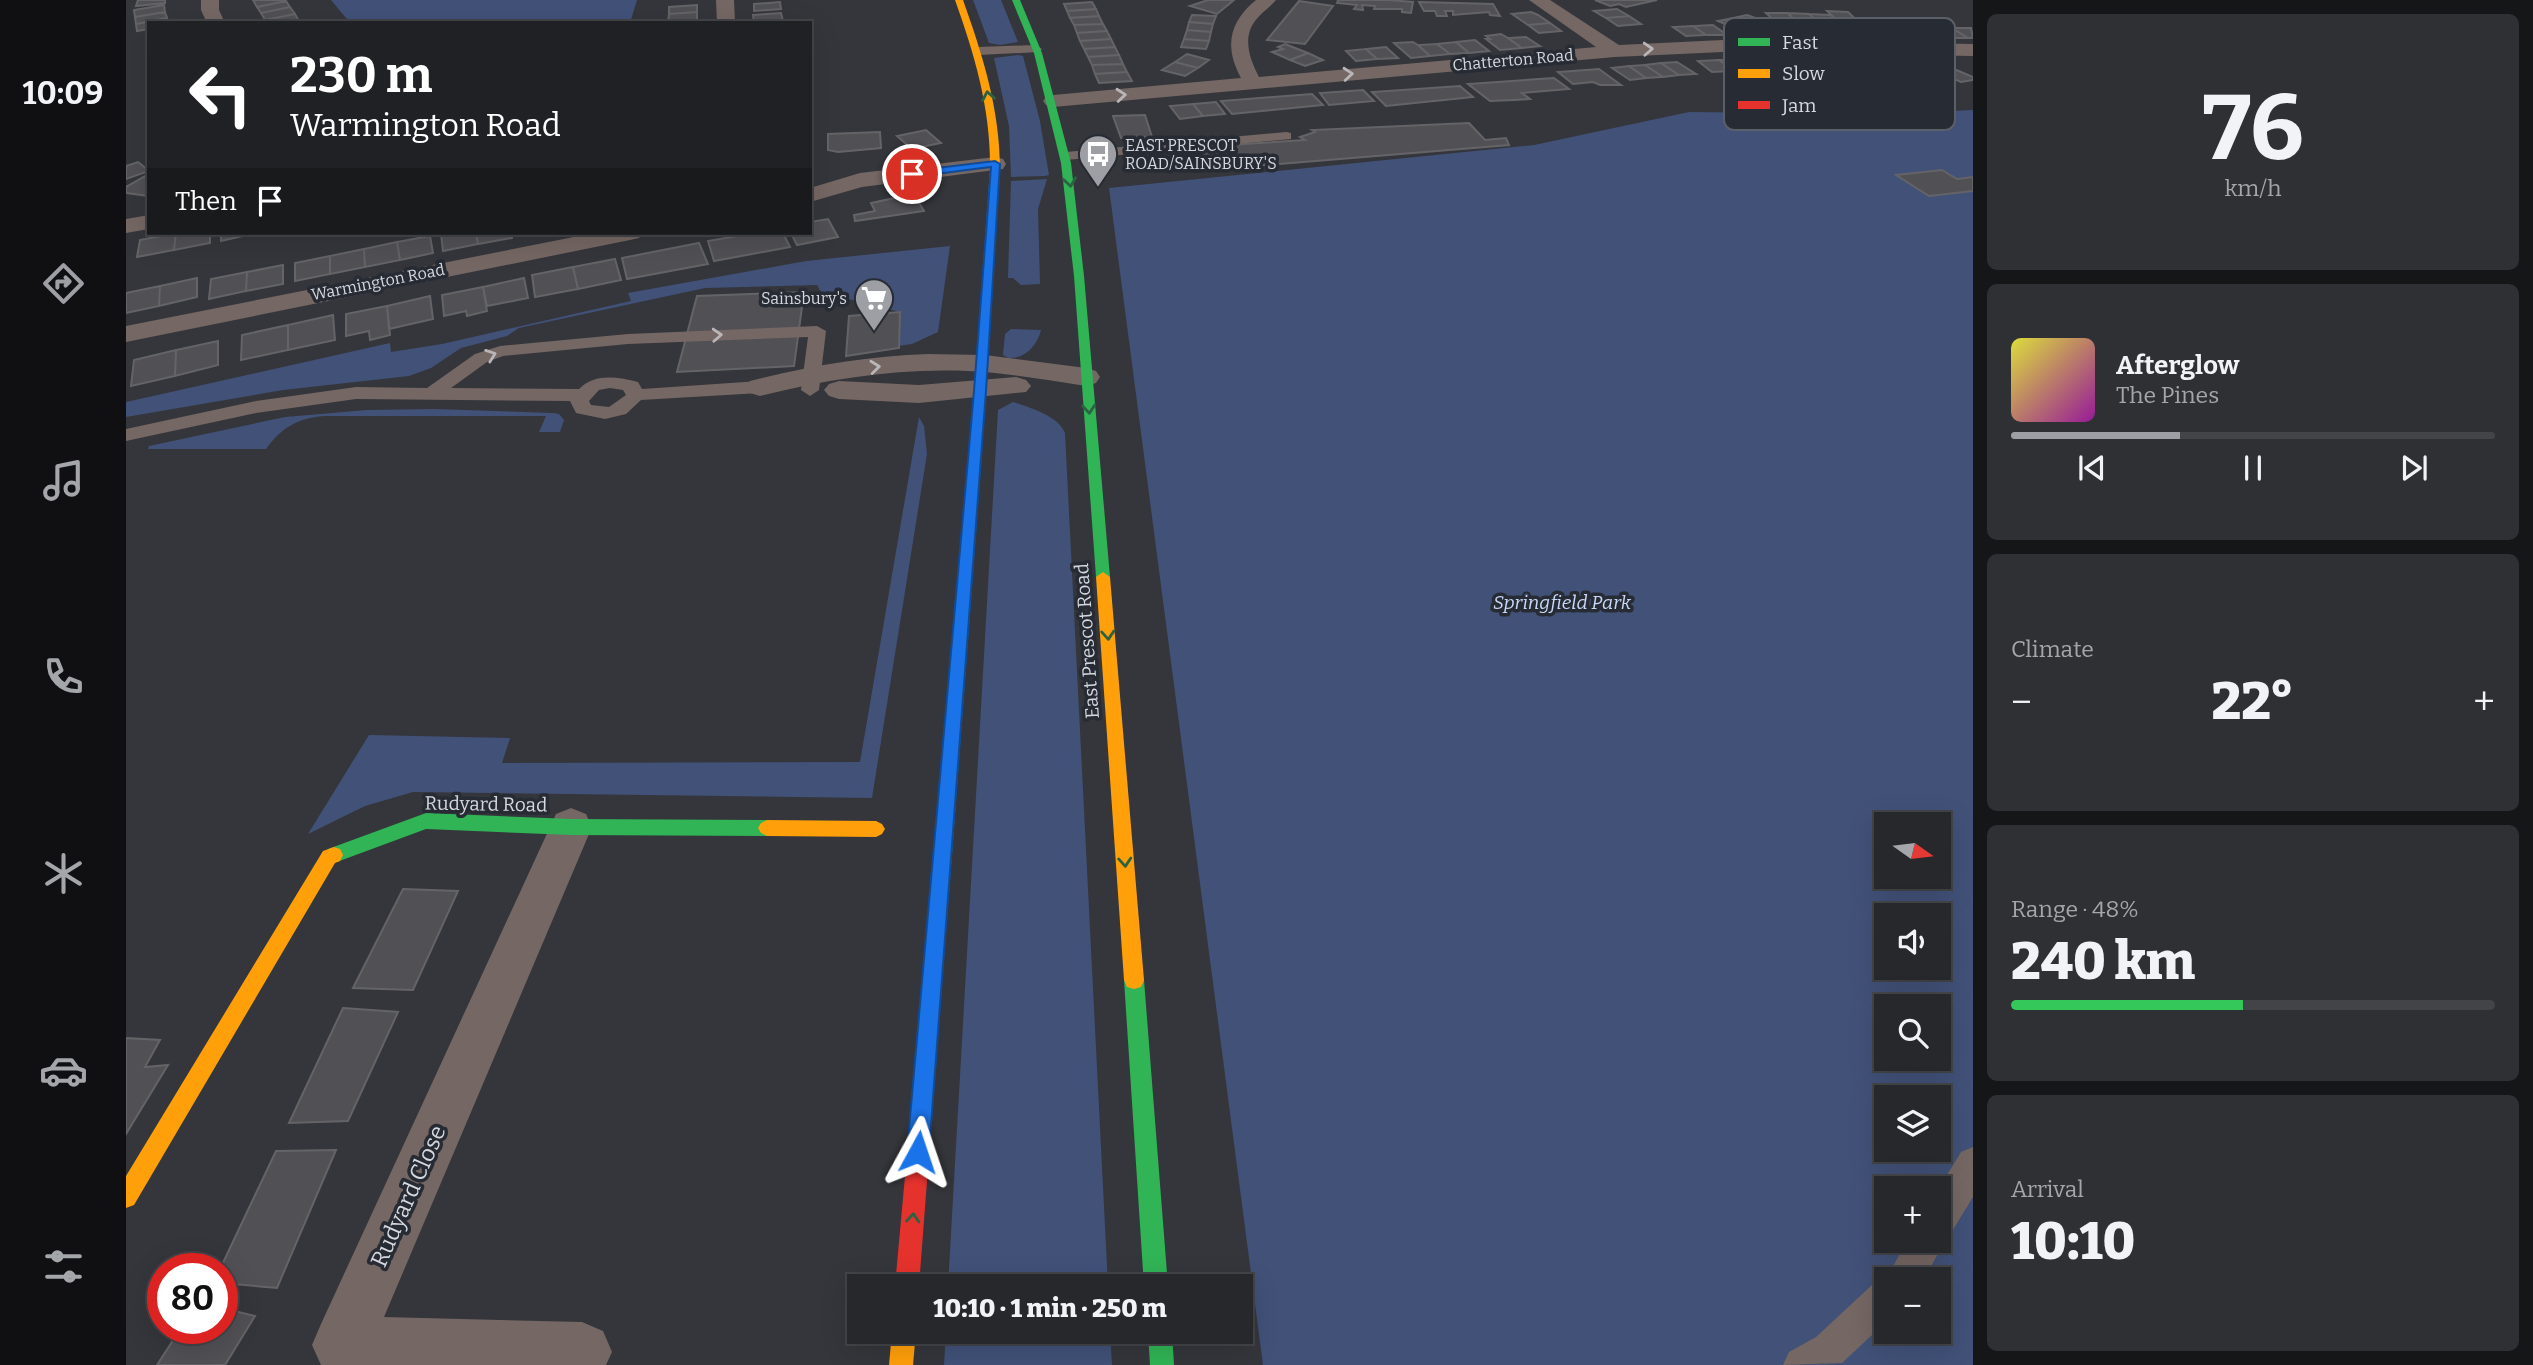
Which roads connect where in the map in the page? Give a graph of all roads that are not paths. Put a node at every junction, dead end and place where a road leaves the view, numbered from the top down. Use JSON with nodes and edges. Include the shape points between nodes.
{"nodes":[{"id":1,"x":210,"y":0,"type":"edge"},
{"id":2,"x":725,"y":0,"type":"edge"},
{"id":3,"x":960,"y":0,"type":"edge"},
{"id":4,"x":1016,"y":0,"type":"edge"},
{"id":5,"x":1267,"y":0,"type":"edge"},
{"id":6,"x":1538,"y":0,"type":"edge"},
{"id":7,"x":215,"y":21,"type":"edge"},
{"id":8,"x":726,"y":21,"type":"edge"},
{"id":9,"x":1724,"y":46,"type":"edge"},
{"id":10,"x":1036,"y":49,"type":"junction"},
{"id":11,"x":1955,"y":50,"type":"edge"},
{"id":12,"x":1973,"y":50,"type":"edge"},
{"id":13,"x":978,"y":51,"type":"junction"},
{"id":14,"x":1615,"y":51,"type":"junction"},
{"id":15,"x":1253,"y":83,"type":"junction"},
{"id":16,"x":1053,"y":101,"type":"junction"},
{"id":17,"x":1286,"y":136,"type":"dead end"},
{"id":18,"x":1066,"y":156,"type":"junction"},
{"id":19,"x":995,"y":164,"type":"junction"},
{"id":20,"x":860,"y":180,"type":"junction"},
{"id":21,"x":812,"y":181,"type":"edge"},
{"id":22,"x":812,"y":194,"type":"edge"},
{"id":23,"x":147,"y":222,"type":"edge"},
{"id":24,"x":126,"y":226,"type":"edge"},
{"id":25,"x":619,"y":235,"type":"edge"},
{"id":26,"x":126,"y":334,"type":"edge"},
{"id":27,"x":981,"y":377,"type":"junction"},
{"id":28,"x":1086,"y":377,"type":"junction"},
{"id":29,"x":811,"y":382,"type":"junction"},
{"id":30,"x":760,"y":387,"type":"joint"},
{"id":31,"x":434,"y":391,"type":"junction"},
{"id":32,"x":582,"y":395,"type":"junction"},
{"id":33,"x":635,"y":395,"type":"junction"},
{"id":34,"x":126,"y":435,"type":"edge"},
{"id":35,"x":571,"y":827,"type":"junction"},
{"id":36,"x":876,"y":829,"type":"dead end"},
{"id":37,"x":1973,"y":1164,"type":"edge"},
{"id":38,"x":126,"y":1197,"type":"edge"},
{"id":39,"x":1951,"y":1201,"type":"edge"},
{"id":40,"x":908,"y":1274,"type":"edge"},
{"id":41,"x":1155,"y":1274,"type":"edge"},
{"id":42,"x":1874,"y":1308,"type":"edge"},
{"id":43,"x":903,"y":1344,"type":"edge"},
{"id":44,"x":1161,"y":1344,"type":"edge"},
{"id":45,"x":582,"y":1352,"type":"dead end"},
{"id":46,"x":901,"y":1365,"type":"edge"},
{"id":47,"x":1162,"y":1365,"type":"edge"},
{"id":48,"x":1802,"y":1365,"type":"edge"}],
"edges":[{"from":1,"to":7,"type":"street"},
{"from":2,"to":8,"type":"street"},
{"from":3,"to":13,"type":"main road"},
{"from":4,"to":10,"type":"main road","name":"East Prescot Road"},
{"from":5,"to":15,"type":"street","via":[[1250,14],[1239,34],[1240,57]]},
{"from":6,"to":14,"type":"street"},
{"from":14,"to":9,"type":"street","name":"Chatterton Road","one_way":true},
{"from":10,"to":13,"type":"lane"},
{"from":10,"to":16,"type":"main road","name":"East Prescot Road"},
{"from":11,"to":12,"type":"street","name":"Chatterton Road","one_way":true},
{"from":19,"to":13,"type":"main road","one_way":true},
{"from":15,"to":14,"type":"street","name":"Chatterton Road","one_way":true},
{"from":16,"to":15,"type":"street","name":"Chatterton Road","one_way":true},
{"from":16,"to":18,"type":"main road","name":"East Prescot Road"},
{"from":17,"to":18,"type":"lane"},
{"from":18,"to":28,"type":"main road","name":"East Prescot Road","one_way":true},
{"from":19,"to":20,"type":"street"},
{"from":19,"to":27,"type":"main road"},
{"from":20,"to":21,"type":"street"},
{"from":20,"to":22,"type":"street"},
{"from":23,"to":24,"type":"street"},
{"from":25,"to":26,"type":"street","name":"Warmington Road"},
{"from":27,"to":28,"type":"street"},
{"from":27,"to":29,"type":"street","via":[[919,394]]},
{"from":40,"to":27,"type":"main road","one_way":true},
{"from":28,"to":41,"type":"main road","name":"East Prescot Road","one_way":true},
{"from":29,"to":30,"type":"street"},
{"from":31,"to":29,"type":"lane","one_way":true,"via":[[481,358],[500,351],[628,339],[817,331]]},
{"from":30,"to":33,"type":"lane"},
{"from":31,"to":32,"type":"lane"},
{"from":31,"to":34,"type":"lane","via":[[319,397]]},
{"from":32,"to":33,"type":"lane","via":[[593,386],[619,382],[631,386]]},
{"from":32,"to":33,"type":"lane","via":[[583,409],[604,413],[621,408]]},
{"from":35,"to":36,"type":"main road","name":"Rudyard Road"},
{"from":35,"to":38,"type":"main road","name":"Rudyard Road","via":[[426,821],[329,857]]},
{"from":35,"to":45,"type":"street","name":"Rudyard Close","via":[[342,1345]]},
{"from":37,"to":39,"type":"lane"},
{"from":42,"to":48,"type":"lane","via":[[1829,1350]]},
{"from":43,"to":46,"type":"main road"},
{"from":44,"to":47,"type":"main road"}]}
